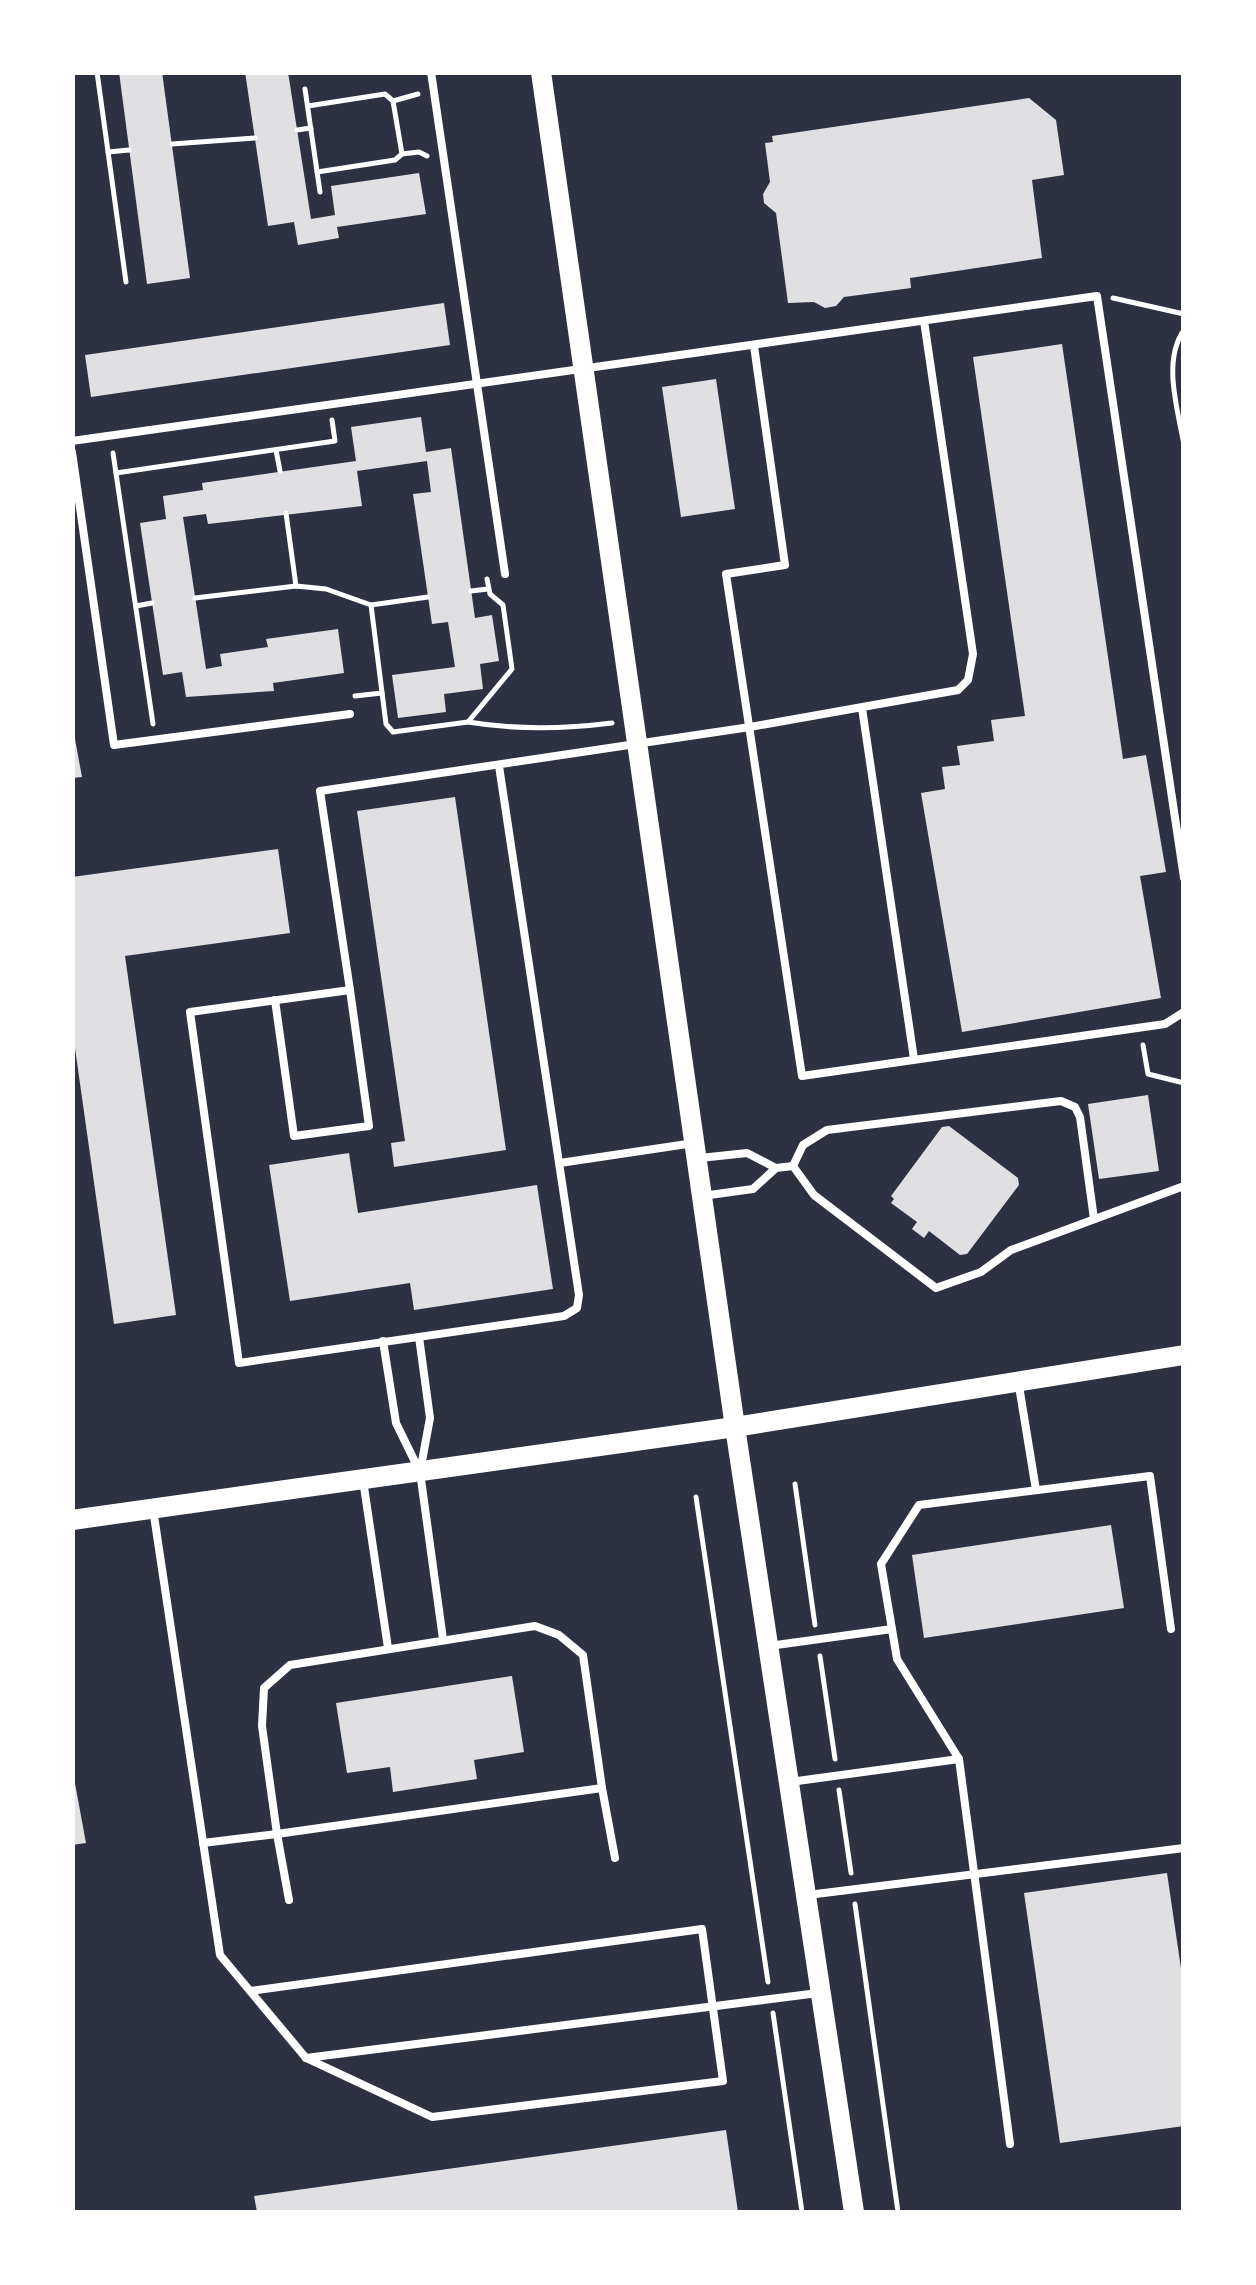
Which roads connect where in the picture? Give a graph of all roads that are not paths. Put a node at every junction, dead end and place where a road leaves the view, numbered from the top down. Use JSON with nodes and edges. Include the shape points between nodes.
{"nodes":[{"id":1,"x":431,"y":72,"type":"edge"},
{"id":2,"x":540,"y":72,"type":"edge"},
{"id":3,"x":924,"y":321,"type":"junction"},
{"id":4,"x":754,"y":346,"type":"junction"},
{"id":5,"x":584,"y":370,"type":"junction"},
{"id":6,"x":476,"y":383,"type":"junction"},
{"id":7,"x":72,"y":440,"type":"edge"},
{"id":8,"x":72,"y":452,"type":"edge"},
{"id":9,"x":505,"y":574,"type":"dead end"},
{"id":10,"x":862,"y":708,"type":"junction"},
{"id":11,"x":350,"y":714,"type":"dead end"},
{"id":12,"x":750,"y":727,"type":"junction"},
{"id":13,"x":636,"y":745,"type":"junction"},
{"id":14,"x":499,"y":766,"type":"junction"},
{"id":15,"x":1184,"y":878,"type":"edge"},
{"id":16,"x":350,"y":990,"type":"junction"},
{"id":17,"x":275,"y":1000,"type":"junction"},
{"id":18,"x":1184,"y":1012,"type":"edge"},
{"id":19,"x":914,"y":1059,"type":"junction"},
{"id":20,"x":695,"y":1151,"type":"junction"},
{"id":21,"x":560,"y":1163,"type":"junction"},
{"id":22,"x":793,"y":1166,"type":"junction"},
{"id":23,"x":776,"y":1168,"type":"junction"},
{"id":24,"x":1184,"y":1186,"type":"edge"},
{"id":25,"x":702,"y":1196,"type":"junction"},
{"id":26,"x":1094,"y":1219,"type":"junction"},
{"id":27,"x":419,"y":1337,"type":"junction"},
{"id":28,"x":383,"y":1341,"type":"junction"},
{"id":29,"x":1184,"y":1355,"type":"edge"},
{"id":30,"x":1019,"y":1383,"type":"junction"},
{"id":31,"x":735,"y":1427,"type":"junction"},
{"id":32,"x":420,"y":1472,"type":"junction"},
{"id":33,"x":362,"y":1480,"type":"junction"},
{"id":34,"x":1036,"y":1490,"type":"junction"},
{"id":35,"x":153,"y":1509,"type":"junction"},
{"id":36,"x":72,"y":1520,"type":"edge"},
{"id":37,"x":892,"y":1629,"type":"junction"},
{"id":38,"x":1171,"y":1629,"type":"dead end"},
{"id":39,"x":443,"y":1639,"type":"junction"},
{"id":40,"x":769,"y":1646,"type":"junction"},
{"id":41,"x":388,"y":1648,"type":"junction"},
{"id":42,"x":959,"y":1759,"type":"junction"},
{"id":43,"x":790,"y":1782,"type":"junction"},
{"id":44,"x":602,"y":1788,"type":"junction"},
{"id":45,"x":277,"y":1834,"type":"junction"},
{"id":46,"x":203,"y":1843,"type":"junction"},
{"id":47,"x":1184,"y":1848,"type":"edge"},
{"id":48,"x":616,"y":1858,"type":"dead end"},
{"id":49,"x":972,"y":1874,"type":"junction"},
{"id":50,"x":808,"y":1895,"type":"junction"},
{"id":51,"x":289,"y":1900,"type":"dead end"},
{"id":52,"x":250,"y":1992,"type":"junction"},
{"id":53,"x":822,"y":1992,"type":"junction"},
{"id":54,"x":714,"y":2006,"type":"junction"},
{"id":55,"x":306,"y":2058,"type":"junction"},
{"id":56,"x":1010,"y":2144,"type":"dead end"},
{"id":57,"x":854,"y":2212,"type":"edge"}],
"edges":[{"from":1,"to":6,"type":"lane"},
{"from":2,"to":5,"type":"main road"},
{"from":3,"to":4,"type":"lane"},
{"from":3,"to":10,"type":"lane","via":[[972,667],[968,680],[950,694]]},
{"from":3,"to":15,"type":"lane","via":[[1096,296]]},
{"from":4,"to":5,"type":"lane"},
{"from":4,"to":12,"type":"lane","via":[[786,565],[726,574]]},
{"from":5,"to":6,"type":"lane"},
{"from":5,"to":13,"type":"main road"},
{"from":6,"to":7,"type":"lane"},
{"from":6,"to":9,"type":"lane"},
{"from":8,"to":11,"type":"lane","via":[[114,746]]},
{"from":10,"to":12,"type":"lane"},
{"from":10,"to":19,"type":"lane"},
{"from":12,"to":13,"type":"lane"},
{"from":12,"to":19,"type":"lane","via":[[802,1076]]},
{"from":13,"to":14,"type":"lane"},
{"from":13,"to":20,"type":"main road"},
{"from":14,"to":16,"type":"lane","via":[[320,792]]},
{"from":14,"to":21,"type":"lane"},
{"from":16,"to":17,"type":"lane"},
{"from":16,"to":17,"type":"lane","via":[[369,1126],[294,1136]]},
{"from":17,"to":28,"type":"lane","via":[[190,1012],[240,1363]]},
{"from":18,"to":19,"type":"lane","via":[[1165,1024]]},
{"from":20,"to":21,"type":"lane"},
{"from":20,"to":23,"type":"lane","via":[[747,1152]]},
{"from":20,"to":25,"type":"main road"},
{"from":21,"to":27,"type":"lane","via":[[577,1308],[564,1316]]},
{"from":22,"to":23,"type":"lane"},
{"from":22,"to":26,"type":"lane","via":[[814,1195],[936,1288],[980,1272],[1010,1250]]},
{"from":22,"to":26,"type":"lane","via":[[803,1145],[827,1130],[1061,1101],[1080,1116]]},
{"from":23,"to":25,"type":"lane","via":[[753,1189]]},
{"from":24,"to":26,"type":"lane"},
{"from":25,"to":31,"type":"main road"},
{"from":27,"to":28,"type":"lane"},
{"from":27,"to":32,"type":"lane","via":[[430,1418]]},
{"from":28,"to":32,"type":"lane","via":[[396,1423]]},
{"from":29,"to":30,"type":"main road"},
{"from":30,"to":31,"type":"main road"},
{"from":30,"to":34,"type":"lane"},
{"from":31,"to":32,"type":"main road"},
{"from":31,"to":40,"type":"main road"},
{"from":32,"to":33,"type":"main road"},
{"from":32,"to":39,"type":"lane"},
{"from":33,"to":35,"type":"main road"},
{"from":33,"to":41,"type":"lane"},
{"from":34,"to":37,"type":"lane","via":[[920,1505],[881,1564]]},
{"from":34,"to":38,"type":"lane","via":[[1150,1476]]},
{"from":35,"to":36,"type":"main road"},
{"from":35,"to":46,"type":"lane"},
{"from":37,"to":40,"type":"lane"},
{"from":37,"to":42,"type":"lane","via":[[897,1659]]},
{"from":39,"to":41,"type":"lane"},
{"from":39,"to":44,"type":"lane","via":[[535,1626],[559,1634],[583,1654]]},
{"from":40,"to":43,"type":"main road"},
{"from":41,"to":45,"type":"lane","via":[[290,1665],[264,1688],[262,1726]]},
{"from":42,"to":43,"type":"lane"},
{"from":42,"to":49,"type":"lane"},
{"from":43,"to":50,"type":"main road"},
{"from":44,"to":45,"type":"lane"},
{"from":44,"to":48,"type":"lane"},
{"from":45,"to":46,"type":"lane"},
{"from":45,"to":51,"type":"lane"},
{"from":46,"to":52,"type":"lane","via":[[220,1955]]},
{"from":47,"to":49,"type":"lane"},
{"from":49,"to":50,"type":"lane"},
{"from":49,"to":56,"type":"lane"},
{"from":50,"to":53,"type":"main road"},
{"from":52,"to":54,"type":"lane","via":[[702,1929]]},
{"from":52,"to":55,"type":"lane"},
{"from":53,"to":54,"type":"lane"},
{"from":53,"to":57,"type":"main road"},
{"from":54,"to":55,"type":"lane"},
{"from":54,"to":55,"type":"lane","via":[[723,2080],[432,2118]]}]}
